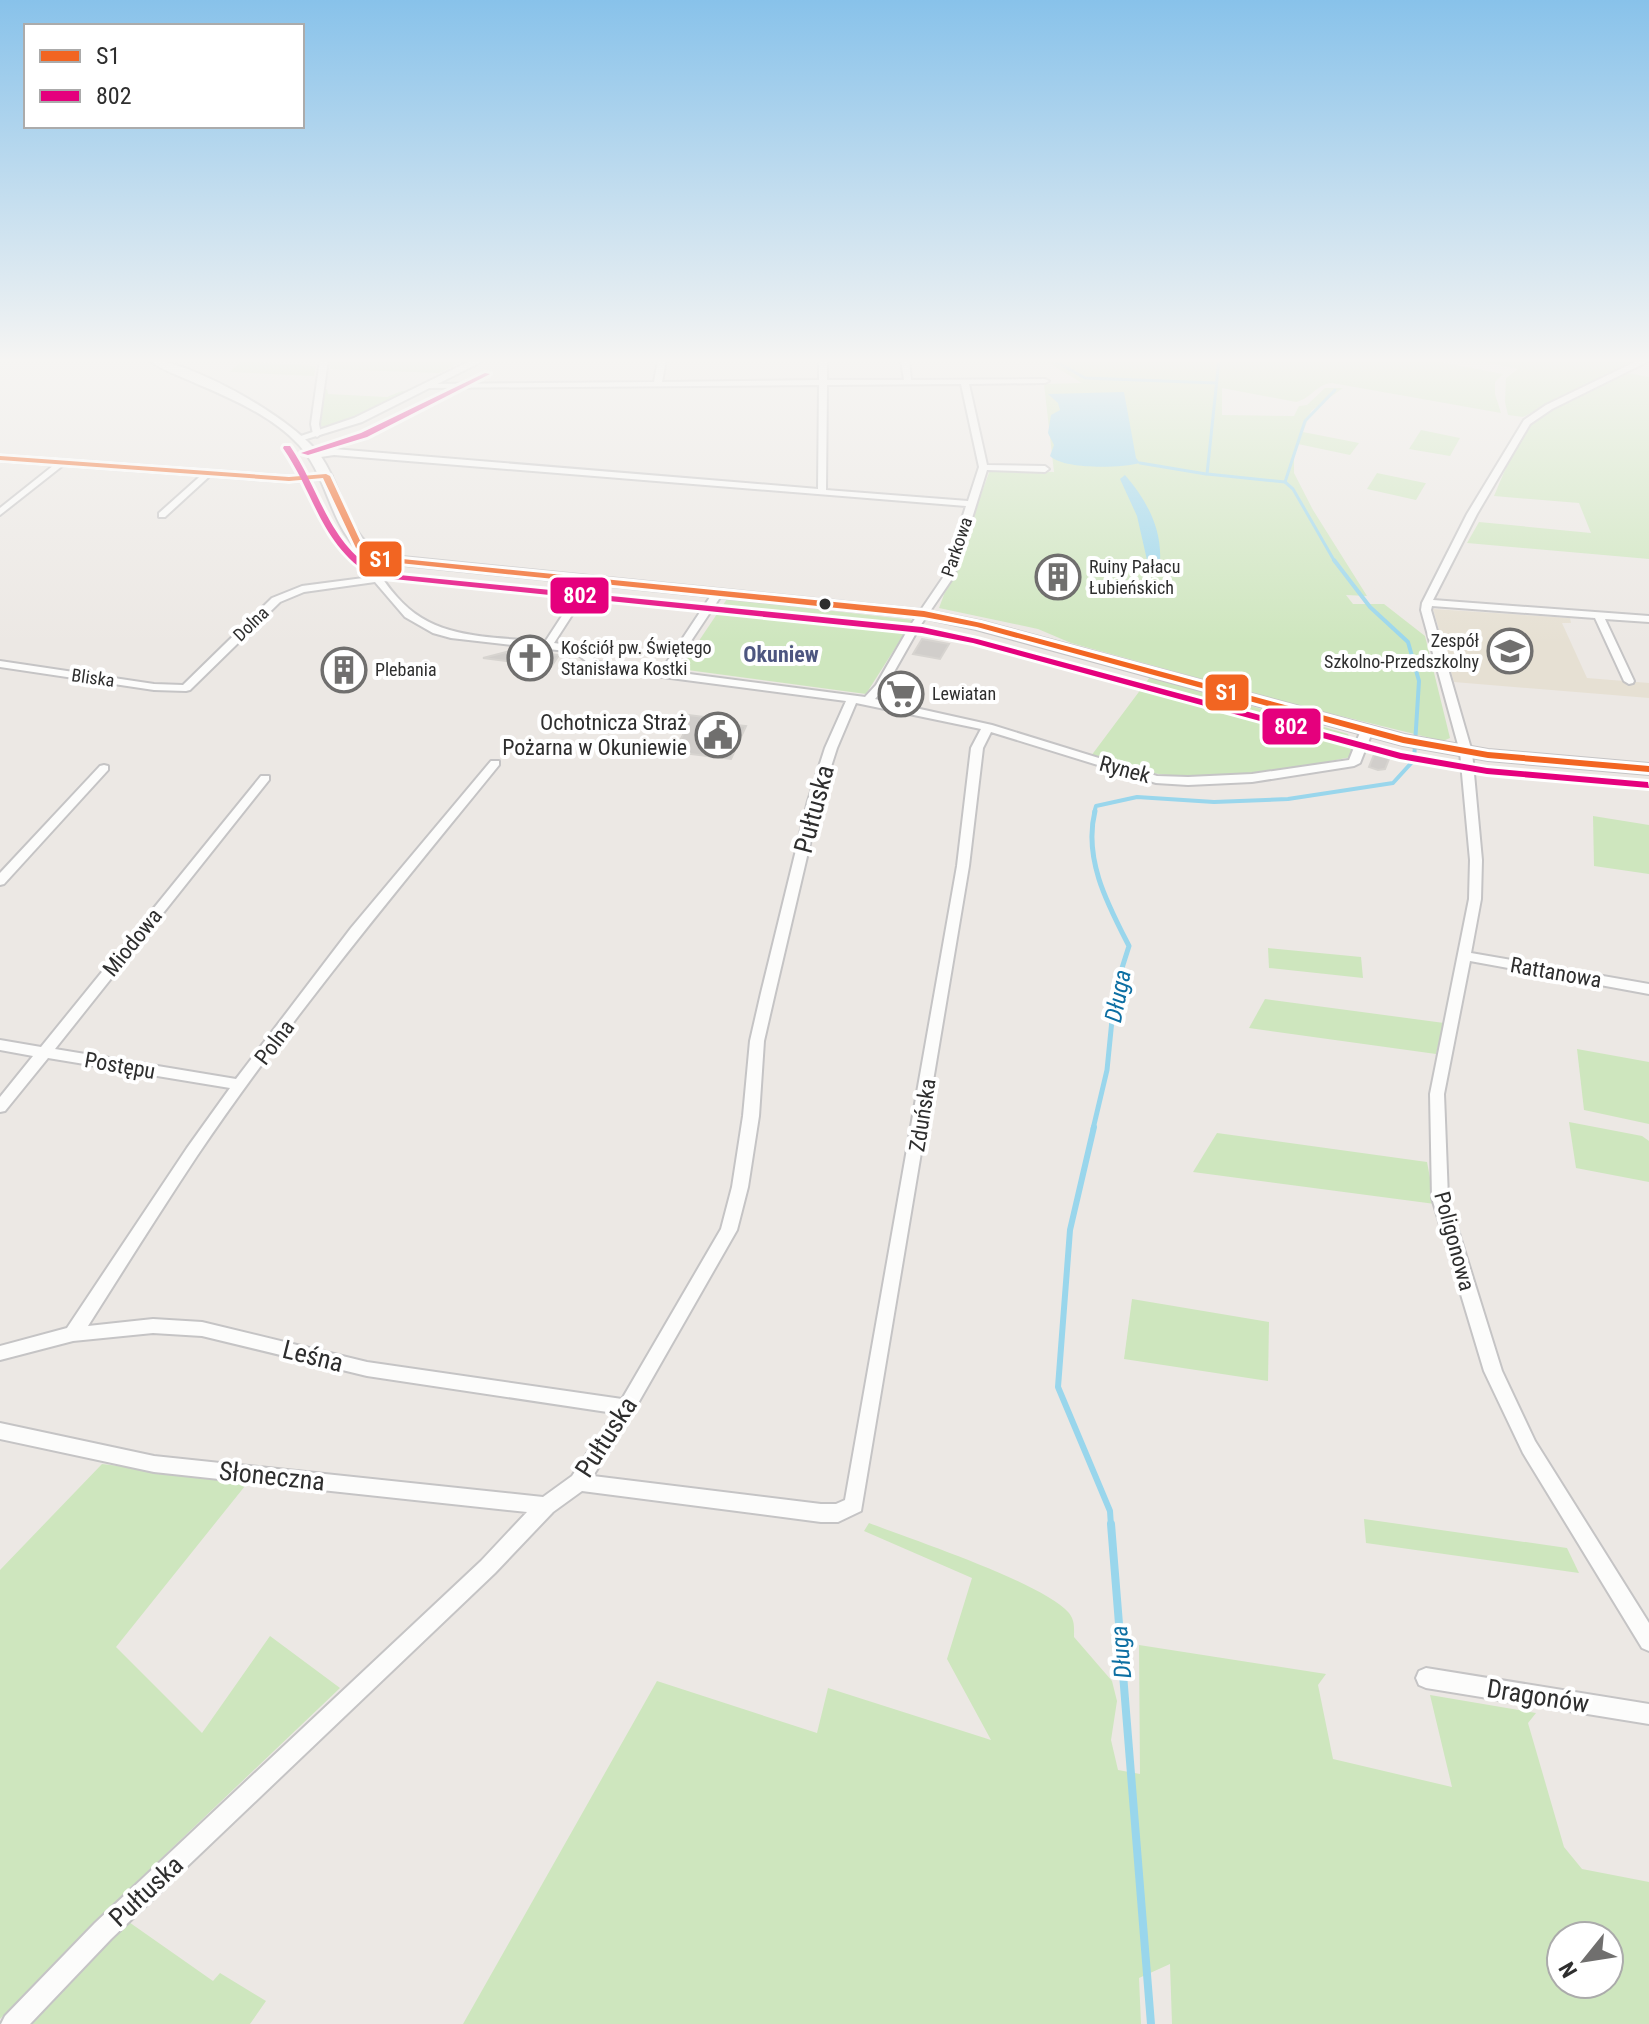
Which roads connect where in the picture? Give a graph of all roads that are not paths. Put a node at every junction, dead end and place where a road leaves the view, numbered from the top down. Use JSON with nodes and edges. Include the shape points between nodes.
{"nodes":[{"id":1,"x":318,"y":454,"type":"edge"},
{"id":2,"x":365,"y":454,"type":"edge"},
{"id":3,"x":822,"y":454,"type":"edge"},
{"id":4,"x":980,"y":454,"type":"edge"},
{"id":5,"x":1508,"y":454,"type":"edge"},
{"id":6,"x":314,"y":455,"type":"joint"},
{"id":7,"x":0,"y":458,"type":"edge"},
{"id":8,"x":62,"y":463,"type":"junction"},
{"id":9,"x":983,"y":467,"type":"junction"},
{"id":10,"x":1045,"y":469,"type":"dead end"},
{"id":11,"x":209,"y":473,"type":"junction"},
{"id":12,"x":326,"y":476,"type":"junction"},
{"id":13,"x":822,"y":491,"type":"junction"},
{"id":14,"x":971,"y":504,"type":"junction"},
{"id":15,"x":0,"y":512,"type":"edge"},
{"id":16,"x":162,"y":515,"type":"dead end"},
{"id":17,"x":380,"y":559,"type":"junction"},
{"id":18,"x":377,"y":579,"type":"junction"},
{"id":19,"x":589,"y":581,"type":"junction"},
{"id":20,"x":718,"y":593,"type":"junction"},
{"id":21,"x":1427,"y":603,"type":"junction"},
{"id":22,"x":924,"y":614,"type":"junction"},
{"id":23,"x":1599,"y":616,"type":"junction"},
{"id":24,"x":1649,"y":619,"type":"edge"},
{"id":25,"x":548,"y":645,"type":"junction"},
{"id":26,"x":0,"y":664,"type":"edge"},
{"id":27,"x":668,"y":673,"type":"junction"},
{"id":28,"x":1629,"y":681,"type":"dead end"},
{"id":29,"x":186,"y":688,"type":"joint"},
{"id":30,"x":860,"y":700,"type":"junction"},
{"id":31,"x":988,"y":727,"type":"junction"},
{"id":32,"x":1367,"y":730,"type":"junction"},
{"id":33,"x":1466,"y":752,"type":"junction"},
{"id":34,"x":495,"y":763,"type":"dead end"},
{"id":35,"x":104,"y":768,"type":"dead end"},
{"id":36,"x":1649,"y":769,"type":"edge"},
{"id":37,"x":265,"y":778,"type":"dead end"},
{"id":38,"x":0,"y":881,"type":"edge"},
{"id":39,"x":1464,"y":956,"type":"junction"},
{"id":40,"x":1649,"y":989,"type":"edge"},
{"id":41,"x":0,"y":1045,"type":"edge"},
{"id":42,"x":44,"y":1052,"type":"junction"},
{"id":43,"x":240,"y":1085,"type":"junction"},
{"id":44,"x":0,"y":1107,"type":"edge"},
{"id":45,"x":73,"y":1334,"type":"junction"},
{"id":46,"x":0,"y":1353,"type":"edge"},
{"id":47,"x":627,"y":1407,"type":"junction"},
{"id":48,"x":0,"y":1431,"type":"edge"},
{"id":49,"x":579,"y":1482,"type":"junction"},
{"id":50,"x":546,"y":1506,"type":"junction"},
{"id":51,"x":1649,"y":1641,"type":"edge"},
{"id":52,"x":1426,"y":1678,"type":"dead end"},
{"id":53,"x":1649,"y":1714,"type":"edge"},
{"id":54,"x":13,"y":2024,"type":"edge"}],
"edges":[{"from":1,"to":6,"type":"street"},
{"from":2,"to":13,"type":"street"},
{"from":3,"to":13,"type":"street"},
{"from":4,"to":9,"type":"street","name":"Parkowa"},
{"from":5,"to":21,"type":"street"},
{"from":6,"to":12,"type":"main road"},
{"from":7,"to":8,"type":"street"},
{"from":8,"to":11,"type":"street"},
{"from":8,"to":15,"type":"street"},
{"from":9,"to":10,"type":"street"},
{"from":9,"to":14,"type":"street","name":"Parkowa"},
{"from":11,"to":12,"type":"street"},
{"from":11,"to":16,"type":"street"},
{"from":12,"to":17,"type":"main road","via":[[360,548]]},
{"from":13,"to":14,"type":"street"},
{"from":14,"to":22,"type":"street","name":"Parkowa","via":[[949,576]]},
{"from":17,"to":18,"type":"street","via":[[374,571]]},
{"from":17,"to":19,"type":"main road"},
{"from":18,"to":25,"type":"street","name":"Rynek","via":[[410,619],[433,630]]},
{"from":18,"to":29,"type":"street","name":"Dolna","via":[[302,589],[276,600]]},
{"from":19,"to":20,"type":"main road"},
{"from":19,"to":25,"type":"street"},
{"from":20,"to":22,"type":"main road"},
{"from":20,"to":27,"type":"street"},
{"from":21,"to":23,"type":"street"},
{"from":21,"to":33,"type":"street","name":"Poligonowa"},
{"from":22,"to":30,"type":"street","via":[[881,686]]},
{"from":22,"to":32,"type":"main road"},
{"from":23,"to":24,"type":"street"},
{"from":23,"to":28,"type":"street"},
{"from":25,"to":27,"type":"street","name":"Rynek","via":[[583,650],[594,665]]},
{"from":26,"to":29,"type":"street","name":"Bliska"},
{"from":27,"to":30,"type":"street","name":"Rynek"},
{"from":30,"to":31,"type":"street","name":"Rynek"},
{"from":30,"to":47,"type":"street","name":"Pułtuska","via":[[831,748],[814,801],[757,1041],[751,1116],[729,1230]]},
{"from":31,"to":32,"type":"street","name":"Rynek","via":[[1140,775],[1188,781],[1354,763]]},
{"from":31,"to":49,"type":"street","name":"Zduńska","via":[[977,748],[960,882],[854,1505],[838,1513],[821,1513]]},
{"from":32,"to":33,"type":"main road"},
{"from":33,"to":36,"type":"main road"},
{"from":33,"to":39,"type":"street","name":"Poligonowa","via":[[1476,860]]},
{"from":34,"to":43,"type":"street","name":"Polna","via":[[356,931]]},
{"from":35,"to":38,"type":"street"},
{"from":37,"to":42,"type":"street","name":"Miodowa"},
{"from":39,"to":40,"type":"street","name":"Rattanowa"},
{"from":39,"to":51,"type":"street","name":"Poligonowa","via":[[1437,1094],[1440,1198],[1493,1371],[1551,1485]]},
{"from":41,"to":42,"type":"street","name":"Postępu"},
{"from":42,"to":43,"type":"street","name":"Postępu"},
{"from":42,"to":44,"type":"street","name":"Miodowa"},
{"from":43,"to":45,"type":"street","name":"Polna"},
{"from":45,"to":46,"type":"street","name":"Leśna"},
{"from":45,"to":47,"type":"street","name":"Leśna","via":[[153,1326],[202,1329],[388,1373]]},
{"from":47,"to":49,"type":"street","name":"Pułtuska"},
{"from":48,"to":50,"type":"street","name":"Słoneczna","via":[[154,1464]]},
{"from":49,"to":50,"type":"street","name":"Pułtuska"},
{"from":50,"to":54,"type":"street","name":"Pułtuska"},
{"from":52,"to":53,"type":"street","name":"Dragonów"}]}
